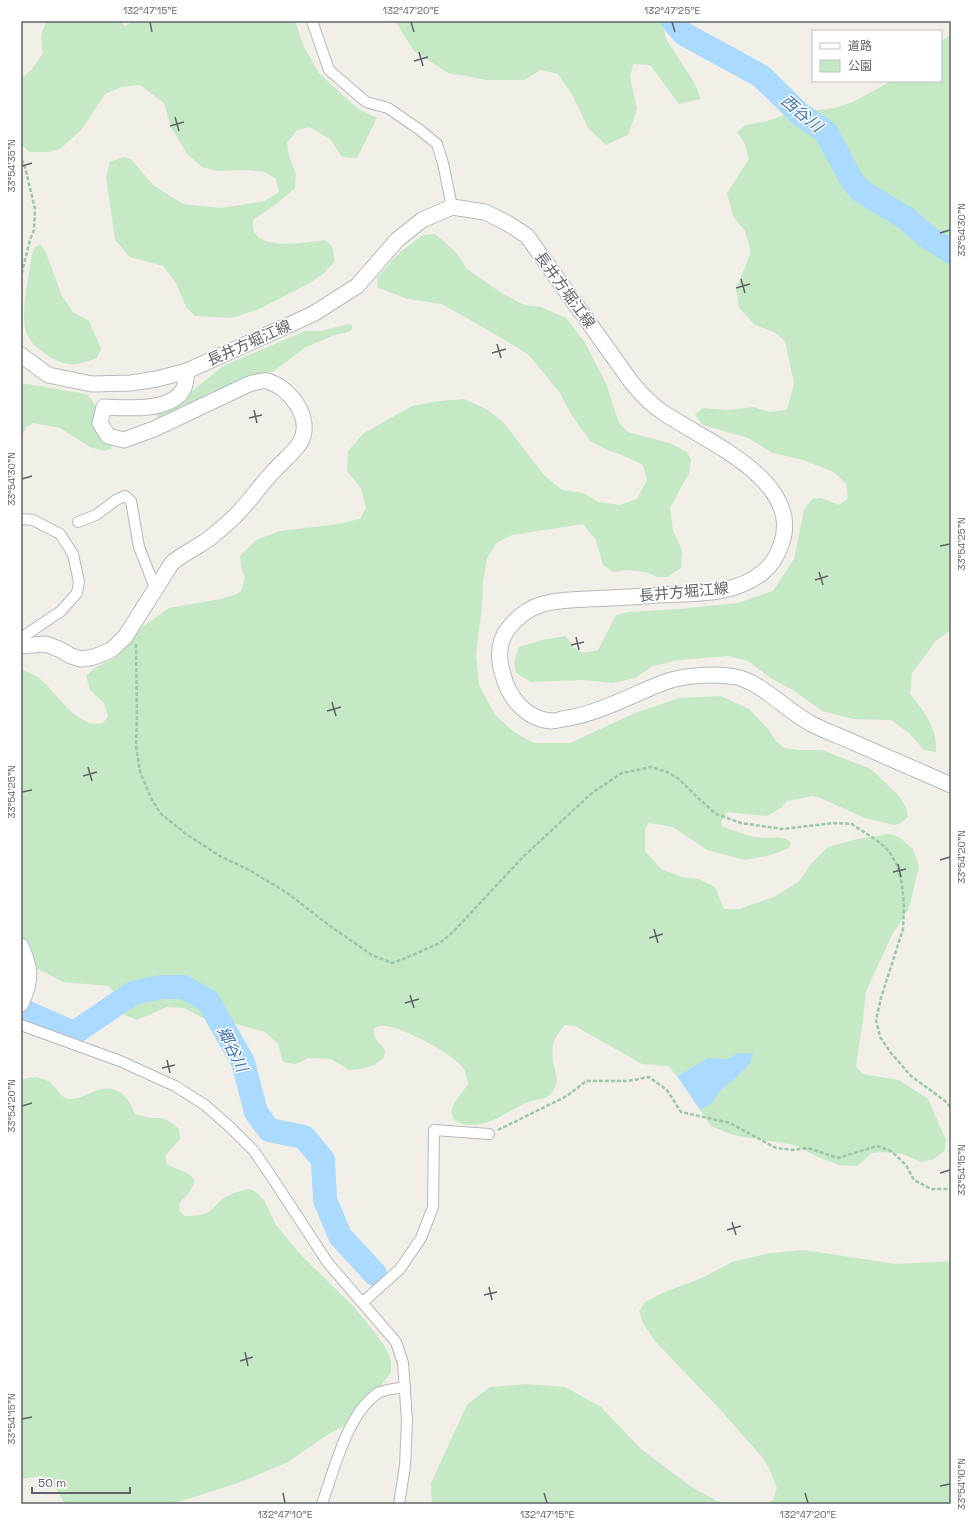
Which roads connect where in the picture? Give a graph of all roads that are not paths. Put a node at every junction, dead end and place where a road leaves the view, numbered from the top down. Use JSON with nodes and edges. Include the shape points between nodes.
{"nodes":[{"id":1,"x":312,"y":21,"type":"edge"},
{"id":2,"x":452,"y":208,"type":"junction"},
{"id":3,"x":21,"y":355,"type":"edge"},
{"id":4,"x":187,"y":371,"type":"junction"},
{"id":5,"x":92,"y":384,"type":"junction"},
{"id":6,"x":104,"y":407,"type":"junction"},
{"id":7,"x":21,"y":519,"type":"edge"},
{"id":8,"x":78,"y":522,"type":"dead end"},
{"id":9,"x":155,"y":588,"type":"junction"},
{"id":10,"x":21,"y":638,"type":"edge"},
{"id":11,"x":21,"y":646,"type":"edge"},
{"id":12,"x":951,"y":785,"type":"edge"},
{"id":13,"x":21,"y":946,"type":"edge"},
{"id":14,"x":24,"y":997,"type":"edge"},
{"id":15,"x":21,"y":1025,"type":"edge"},
{"id":16,"x":489,"y":1134,"type":"road end"},
{"id":17,"x":363,"y":1302,"type":"junction"},
{"id":18,"x":405,"y":1387,"type":"junction"},
{"id":19,"x":322,"y":1504,"type":"edge"},
{"id":20,"x":399,"y":1504,"type":"edge"}],
"edges":[{"from":1,"to":2,"type":"street","via":[[329,70],[366,102],[388,108],[437,144]]},
{"from":2,"to":4,"type":"main road","name":"長井方堀江線","via":[[422,220],[397,240],[357,286],[313,314]]},
{"from":2,"to":12,"type":"main road","name":"長井方堀江線","via":[[485,212],[527,236],[647,401],[734,455],[763,480],[777,497],[785,521],[784,536],[778,554],[768,568],[755,579],[732,588],[699,593],[569,600],[544,603],[526,611],[503,636],[499,649],[505,685],[514,700],[532,716],[552,721],[576,718],[668,681],[718,674],[739,677],[758,687],[809,723]]},
{"from":3,"to":5,"type":"main road","name":"長井方堀江線","via":[[48,375]]},
{"from":4,"to":5,"type":"main road","name":"長井方堀江線","via":[[131,383]]},
{"from":4,"to":6,"type":"main road","via":[[184,389],[175,398],[156,406]]},
{"from":5,"to":6,"type":"main road"},
{"from":6,"to":9,"type":"main road","via":[[100,424],[108,436],[124,440],[154,429],[249,384],[266,380],[290,395],[303,416],[304,430],[300,443],[234,518],[172,563]]},
{"from":7,"to":10,"type":"street","via":[[33,520],[60,534],[73,554],[79,582],[77,593],[61,611]]},
{"from":8,"to":9,"type":"street","via":[[96,515],[125,496],[131,501],[139,547]]},
{"from":9,"to":11,"type":"main road","via":[[125,637],[111,650],[81,659],[46,644]]},
{"from":13,"to":14,"type":"main road","via":[[30,978]]},
{"from":15,"to":17,"type":"street","via":[[120,1060],[175,1086],[205,1105],[254,1151],[328,1263]]},
{"from":16,"to":17,"type":"street","via":[[434,1130],[433,1207],[421,1238],[400,1269]]},
{"from":17,"to":18,"type":"street","via":[[396,1342],[403,1363]]},
{"from":18,"to":19,"type":"street","via":[[380,1392],[366,1403],[350,1428]]},
{"from":18,"to":20,"type":"street","via":[[405,1466]]}]}
